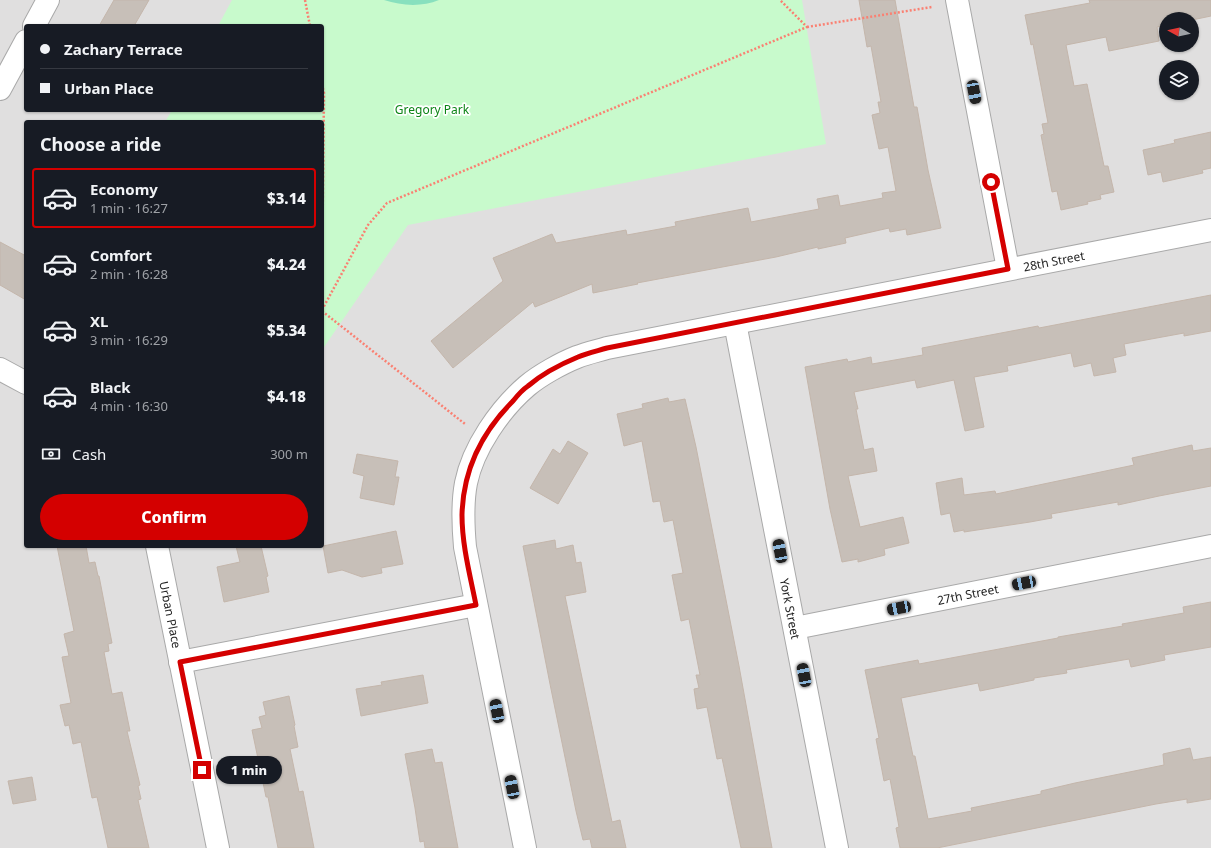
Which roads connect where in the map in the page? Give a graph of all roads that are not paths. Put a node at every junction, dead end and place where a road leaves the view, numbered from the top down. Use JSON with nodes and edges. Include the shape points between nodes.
{"nodes":[{"id":1,"x":48,"y":0,"type":"edge"},
{"id":2,"x":956,"y":0,"type":"edge"},
{"id":3,"x":35,"y":24,"type":"edge"},
{"id":4,"x":24,"y":45,"type":"edge"},
{"id":5,"x":0,"y":89,"type":"edge"},
{"id":6,"x":1211,"y":230,"type":"edge"},
{"id":7,"x":1008,"y":269,"type":"junction"},
{"id":8,"x":735,"y":323,"type":"junction"},
{"id":9,"x":0,"y":369,"type":"edge"},
{"id":10,"x":24,"y":382,"type":"edge"},
{"id":11,"x":1211,"y":546,"type":"edge"},
{"id":12,"x":157,"y":548,"type":"edge"},
{"id":13,"x":476,"y":605,"type":"junction"},
{"id":14,"x":795,"y":628,"type":"junction"},
{"id":15,"x":180,"y":662,"type":"junction"},
{"id":16,"x":218,"y":848,"type":"edge"},
{"id":17,"x":525,"y":848,"type":"edge"},
{"id":18,"x":837,"y":848,"type":"edge"}],
"edges":[{"from":1,"to":3,"type":"street"},
{"from":2,"to":7,"type":"street"},
{"from":4,"to":5,"type":"street"},
{"from":6,"to":7,"type":"street","name":"28th Street"},
{"from":7,"to":8,"type":"street","name":"28th Street"},
{"from":8,"to":13,"type":"street","name":"28th Street","via":[[607,348],[578,357],[527,386],[507,407],[488,431],[474,456],[466,482],[462,514],[465,547]]},
{"from":8,"to":14,"type":"street","name":"York Street"},
{"from":9,"to":10,"type":"street"},
{"from":11,"to":14,"type":"street","name":"27th Street"},
{"from":12,"to":15,"type":"street","name":"Urban Place"},
{"from":13,"to":15,"type":"street"},
{"from":13,"to":17,"type":"street","name":"28th Street"},
{"from":14,"to":18,"type":"street","name":"York Street"},
{"from":15,"to":16,"type":"street","name":"Urban Place"}]}
